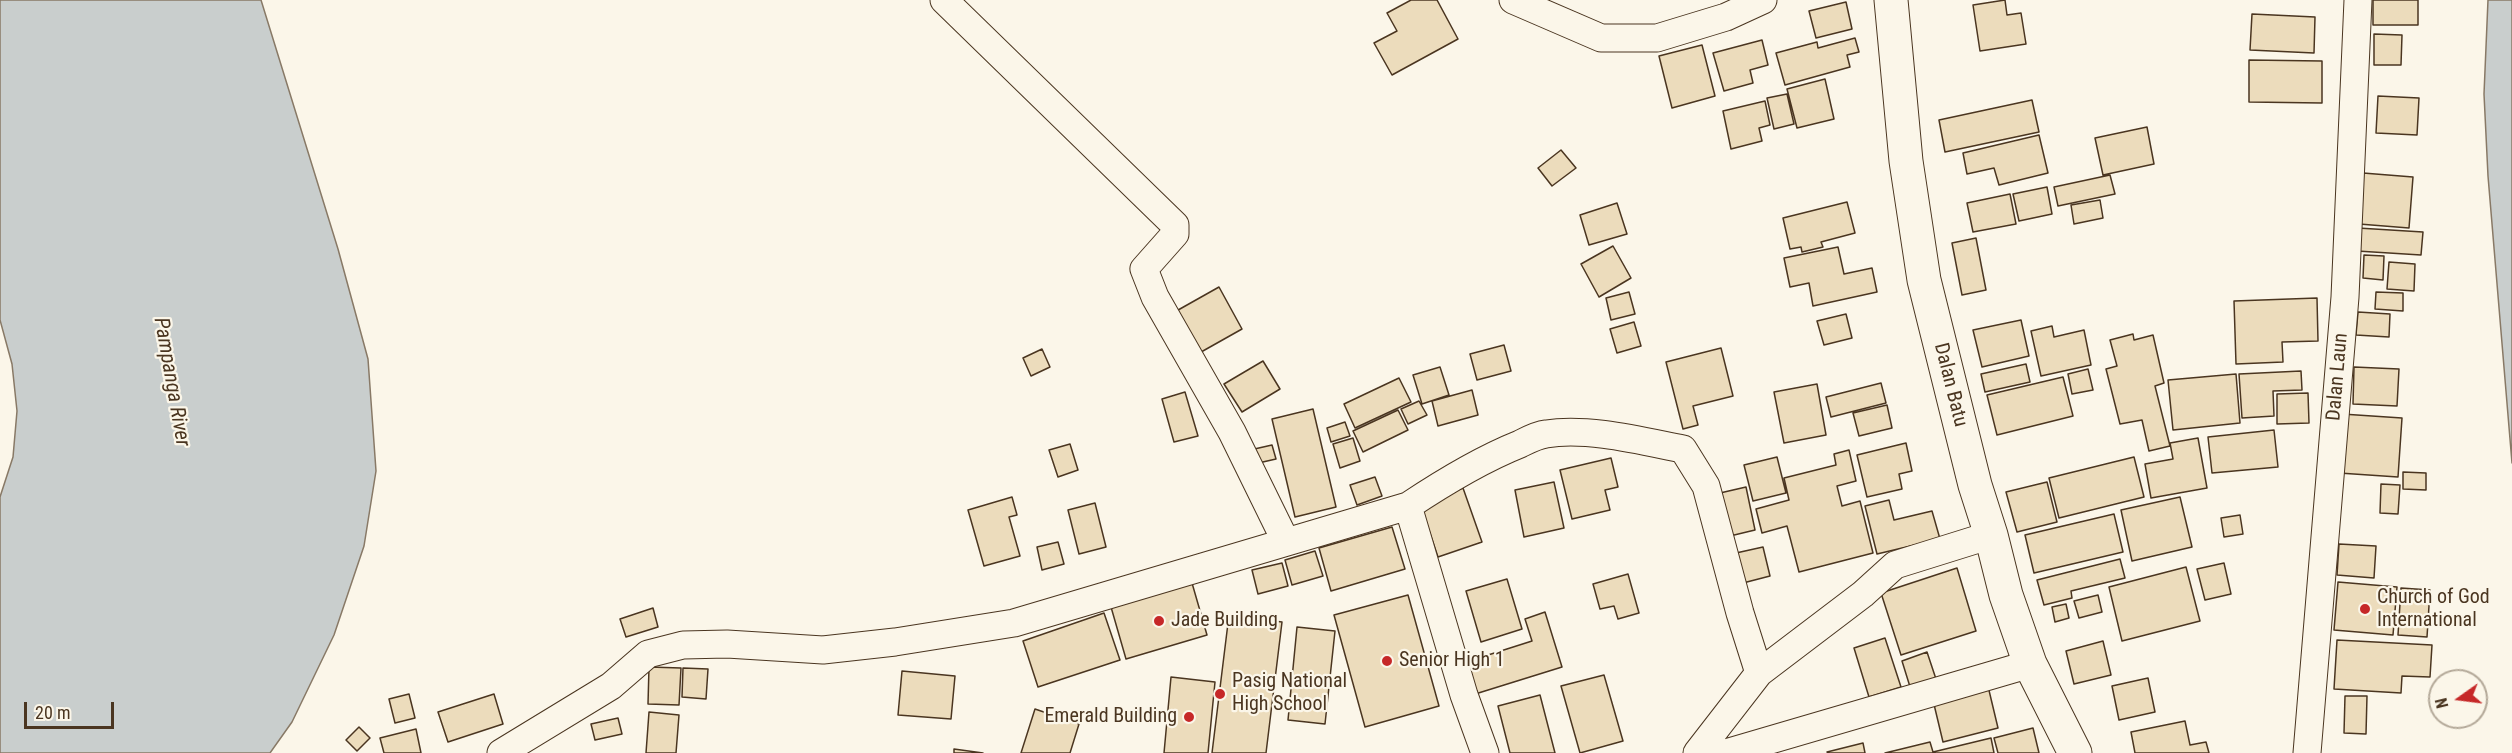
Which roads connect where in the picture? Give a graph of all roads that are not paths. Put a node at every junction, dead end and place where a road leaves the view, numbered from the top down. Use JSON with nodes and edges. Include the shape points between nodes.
{"nodes":[{"id":1,"x":944,"y":0,"type":"edge"},
{"id":2,"x":1514,"y":0,"type":"edge"},
{"id":3,"x":1763,"y":0,"type":"edge"},
{"id":4,"x":1891,"y":0,"type":"edge"},
{"id":5,"x":2358,"y":0,"type":"edge"},
{"id":6,"x":1408,"y":506,"type":"junction"},
{"id":7,"x":1991,"y":535,"type":"junction"},
{"id":8,"x":1286,"y":542,"type":"junction"},
{"id":9,"x":2030,"y":664,"type":"junction"},
{"id":10,"x":1759,"y":673,"type":"junction"},
{"id":11,"x":501,"y":753,"type":"edge"},
{"id":12,"x":1485,"y":753,"type":"edge"},
{"id":13,"x":1697,"y":753,"type":"edge"},
{"id":14,"x":1726,"y":753,"type":"edge"},
{"id":15,"x":2075,"y":753,"type":"edge"},
{"id":16,"x":2307,"y":753,"type":"edge"}],
"edges":[{"from":1,"to":8,"type":"street","via":[[1175,225],[1175,234],[1143,269],[1232,432]]},
{"from":2,"to":3,"type":"street","via":[[1601,38],[1657,38],[1726,17]]},
{"from":4,"to":7,"type":"main road","name":"Dalan Batu","via":[[1906,161],[1924,280]]},
{"from":5,"to":16,"type":"street","name":"Dalan Laun","via":[[2346,297]]},
{"from":6,"to":8,"type":"street"},
{"from":6,"to":10,"type":"street","via":[[1463,470],[1545,434],[1584,434],[1683,449],[1706,486]]},
{"from":6,"to":12,"type":"street"},
{"from":7,"to":9,"type":"main road","name":"Dalan Batu","via":[[2006,595]]},
{"from":7,"to":10,"type":"street","via":[[1895,565]]},
{"from":8,"to":11,"type":"street","via":[[1014,623],[823,650],[683,645],[648,654],[611,686]]},
{"from":9,"to":14,"type":"street"},
{"from":9,"to":15,"type":"main road","name":"Dalan Batu"},
{"from":10,"to":13,"type":"street"}]}
